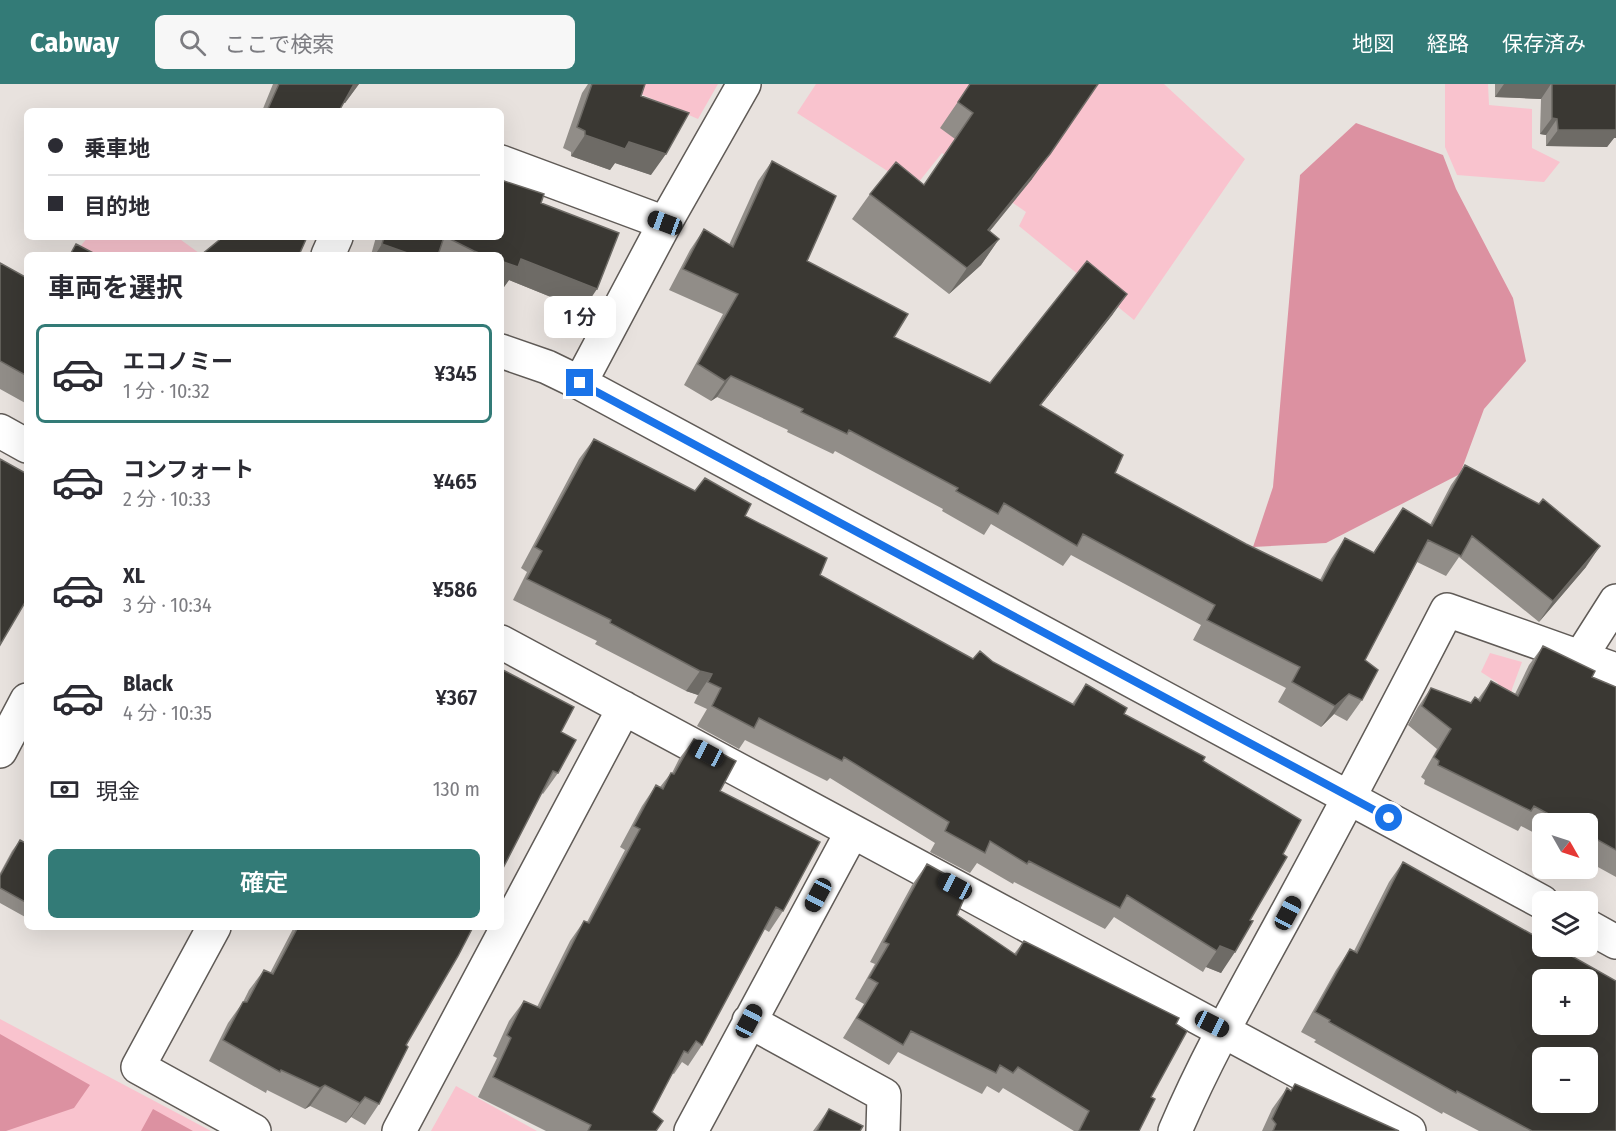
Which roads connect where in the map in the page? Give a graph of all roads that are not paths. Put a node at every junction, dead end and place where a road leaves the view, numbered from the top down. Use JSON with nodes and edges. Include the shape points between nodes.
{"nodes":[{"id":1,"x":744,"y":84,"type":"edge"},
{"id":2,"x":504,"y":163,"type":"edge"},
{"id":3,"x":665,"y":223,"type":"junction"},
{"id":4,"x":504,"y":352,"type":"edge"},
{"id":5,"x":580,"y":383,"type":"junction"},
{"id":6,"x":0,"y":431,"type":"edge"},
{"id":7,"x":24,"y":444,"type":"edge"},
{"id":8,"x":1616,"y":601,"type":"edge"},
{"id":9,"x":504,"y":644,"type":"edge"},
{"id":10,"x":1581,"y":656,"type":"junction"},
{"id":11,"x":1616,"y":670,"type":"edge"},
{"id":12,"x":24,"y":706,"type":"edge"},
{"id":13,"x":624,"y":708,"type":"junction"},
{"id":14,"x":0,"y":751,"type":"edge"},
{"id":15,"x":1350,"y":797,"type":"junction"},
{"id":16,"x":852,"y":831,"type":"junction"},
{"id":17,"x":1532,"y":897,"type":"edge"},
{"id":18,"x":212,"y":930,"type":"edge"},
{"id":19,"x":1598,"y":932,"type":"edge"},
{"id":20,"x":1616,"y":942,"type":"edge"},
{"id":21,"x":749,"y":1021,"type":"junction"},
{"id":22,"x":1224,"y":1030,"type":"junction"},
{"id":23,"x":254,"y":1131,"type":"edge"},
{"id":24,"x":399,"y":1131,"type":"edge"},
{"id":25,"x":691,"y":1131,"type":"edge"},
{"id":26,"x":883,"y":1131,"type":"edge"},
{"id":27,"x":1175,"y":1131,"type":"edge"},
{"id":28,"x":1409,"y":1131,"type":"edge"}],
"edges":[{"from":1,"to":3,"type":"street"},
{"from":2,"to":3,"type":"street"},
{"from":3,"to":5,"type":"street"},
{"from":4,"to":5,"type":"street"},
{"from":5,"to":15,"type":"street"},
{"from":6,"to":7,"type":"street"},
{"from":8,"to":10,"type":"street"},
{"from":9,"to":13,"type":"street"},
{"from":10,"to":11,"type":"street"},
{"from":10,"to":15,"type":"street","via":[[1447,610]]},
{"from":12,"to":14,"type":"street"},
{"from":13,"to":16,"type":"street"},
{"from":13,"to":24,"type":"street"},
{"from":15,"to":17,"type":"street"},
{"from":15,"to":22,"type":"street"},
{"from":16,"to":21,"type":"street"},
{"from":16,"to":22,"type":"street"},
{"from":18,"to":23,"type":"street","via":[[138,1067]]},
{"from":19,"to":20,"type":"street"},
{"from":21,"to":25,"type":"street"},
{"from":21,"to":26,"type":"street","via":[[884,1095]]},
{"from":22,"to":27,"type":"street"},
{"from":22,"to":28,"type":"street"}]}
